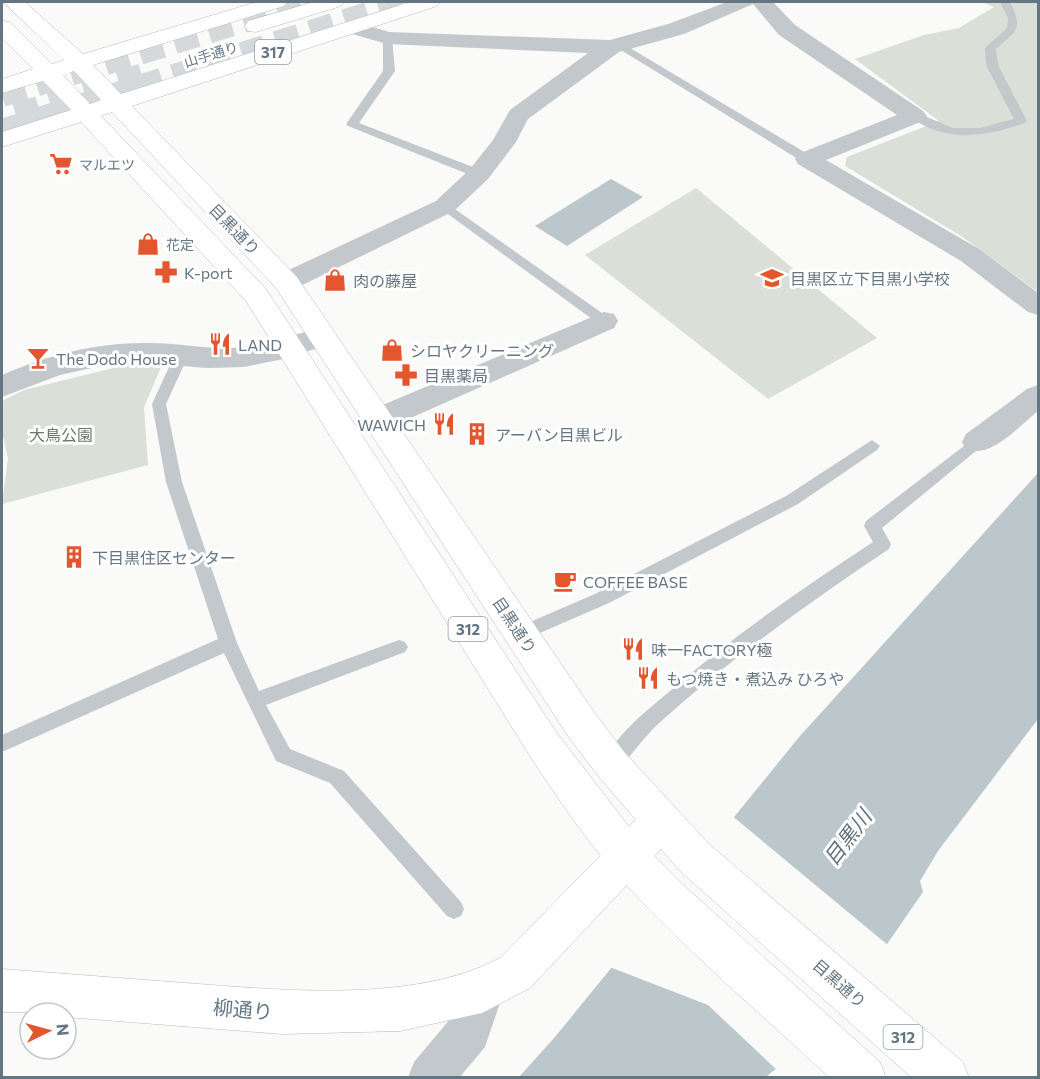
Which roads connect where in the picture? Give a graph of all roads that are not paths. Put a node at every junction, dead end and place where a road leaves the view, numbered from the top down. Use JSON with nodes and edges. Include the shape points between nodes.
{"nodes":[{"id":1,"x":13,"y":2,"type":"edge"},
{"id":2,"x":277,"y":2,"type":"edge"},
{"id":3,"x":334,"y":2,"type":"edge"},
{"id":4,"x":377,"y":2,"type":"edge"},
{"id":5,"x":430,"y":2,"type":"edge"},
{"id":6,"x":744,"y":2,"type":"edge"},
{"id":7,"x":762,"y":2,"type":"edge"},
{"id":8,"x":1005,"y":2,"type":"edge"},
{"id":9,"x":2,"y":27,"type":"edge"},
{"id":10,"x":352,"y":27,"type":"junction"},
{"id":11,"x":387,"y":38,"type":"junction"},
{"id":12,"x":615,"y":46,"type":"junction"},
{"id":13,"x":78,"y":62,"type":"junction"},
{"id":14,"x":47,"y":72,"type":"junction"},
{"id":15,"x":116,"y":104,"type":"junction"},
{"id":16,"x":5,"y":106,"type":"edge"},
{"id":17,"x":86,"y":113,"type":"junction"},
{"id":18,"x":915,"y":116,"type":"junction"},
{"id":19,"x":2,"y":140,"type":"edge"},
{"id":20,"x":807,"y":159,"type":"junction"},
{"id":21,"x":479,"y":174,"type":"junction"},
{"id":22,"x":445,"y":206,"type":"junction"},
{"id":23,"x":286,"y":282,"type":"junction"},
{"id":24,"x":1038,"y":306,"type":"edge"},
{"id":25,"x":604,"y":321,"type":"joint"},
{"id":26,"x":321,"y":338,"type":"junction"},
{"id":27,"x":288,"y":349,"type":"junction"},
{"id":28,"x":182,"y":354,"type":"junction"},
{"id":29,"x":2,"y":387,"type":"edge"},
{"id":30,"x":1038,"y":396,"type":"edge"},
{"id":31,"x":377,"y":420,"type":"junction"},
{"id":32,"x":977,"y":442,"type":"joint"},
{"id":33,"x":872,"y":446,"type":"dead end"},
{"id":34,"x":520,"y":634,"type":"junction"},
{"id":35,"x":228,"y":643,"type":"junction"},
{"id":36,"x":399,"y":647,"type":"dead end"},
{"id":37,"x":254,"y":701,"type":"junction"},
{"id":38,"x":2,"y":744,"type":"edge"},
{"id":39,"x":612,"y":765,"type":"junction"},
{"id":40,"x":660,"y":822,"type":"junction"},
{"id":41,"x":626,"y":855,"type":"junction"},
{"id":42,"x":454,"y":909,"type":"dead end"},
{"id":43,"x":2,"y":991,"type":"edge"},
{"id":44,"x":482,"y":991,"type":"junction"},
{"id":45,"x":430,"y":1077,"type":"edge"},
{"id":46,"x":864,"y":1077,"type":"edge"},
{"id":47,"x":947,"y":1077,"type":"edge"}],
"edges":[{"from":1,"to":13,"type":"main road","number":"312"},
{"from":2,"to":13,"type":"main road"},
{"from":3,"to":4,"type":"main road","name":"山手通り","number":"317","via":[[142,68]]},
{"from":5,"to":10,"type":"main road","number":"317"},
{"from":6,"to":12,"type":"street","via":[[676,29]]},
{"from":7,"to":18,"type":"street","via":[[788,30]]},
{"from":8,"to":18,"type":"lane","via":[[1013,18],[1012,29],[990,48],[992,65],[1021,121],[971,134],[929,127]]},
{"from":9,"to":14,"type":"main road","number":"312"},
{"from":10,"to":11,"type":"street"},
{"from":10,"to":15,"type":"main road","number":"317"},
{"from":11,"to":12,"type":"street"},
{"from":11,"to":21,"type":"lane","via":[[389,71],[352,124]]},
{"from":12,"to":20,"type":"lane"},
{"from":12,"to":21,"type":"street","via":[[518,115],[504,142]]},
{"from":13,"to":14,"type":"main road"},
{"from":13,"to":15,"type":"main road","number":"312"},
{"from":14,"to":16,"type":"main road"},
{"from":14,"to":17,"type":"main road","number":"312"},
{"from":15,"to":17,"type":"main road","number":"317"},
{"from":15,"to":23,"type":"main road","name":"目黒通り","number":"312"},
{"from":17,"to":19,"type":"main road","number":"317"},
{"from":17,"to":27,"type":"main road","name":"目黒通り","number":"312","via":[[256,295]]},
{"from":18,"to":20,"type":"street"},
{"from":20,"to":24,"type":"street","via":[[970,255]]},
{"from":21,"to":22,"type":"street"},
{"from":22,"to":23,"type":"street"},
{"from":22,"to":25,"type":"lane"},
{"from":23,"to":26,"type":"main road","name":"目黒通り","number":"312"},
{"from":25,"to":31,"type":"street"},
{"from":26,"to":27,"type":"street"},
{"from":26,"to":31,"type":"main road","name":"目黒通り","number":"312"},
{"from":27,"to":28,"type":"street","via":[[219,358]]},
{"from":27,"to":41,"type":"main road","name":"目黒通り","number":"312","via":[[543,744]]},
{"from":28,"to":29,"type":"street","via":[[134,352],[88,358]]},
{"from":28,"to":35,"type":"lane","via":[[159,404],[174,482]]},
{"from":30,"to":32,"type":"street"},
{"from":31,"to":34,"type":"main road","name":"目黒通り","number":"312"},
{"from":32,"to":39,"type":"lane","via":[[872,526],[883,544],[784,609],[698,676],[629,738]]},
{"from":33,"to":34,"type":"lane","via":[[792,500],[603,598]]},
{"from":34,"to":39,"type":"main road","name":"目黒通り","number":"312"},
{"from":35,"to":37,"type":"lane"},
{"from":35,"to":38,"type":"lane"},
{"from":36,"to":37,"type":"lane"},
{"from":37,"to":42,"type":"lane","via":[[283,755],[337,777]]},
{"from":39,"to":40,"type":"main road","name":"目黒通り","number":"312"},
{"from":40,"to":41,"type":"main road","name":"柳通り"},
{"from":40,"to":47,"type":"main road","name":"目黒通り","number":"312","via":[[694,857]]},
{"from":41,"to":44,"type":"main road","name":"柳通り","via":[[515,973]]},
{"from":41,"to":46,"type":"main road","name":"目黒通り","number":"312"},
{"from":43,"to":44,"type":"main road","name":"柳通り","via":[[282,1012],[400,1009]]},
{"from":44,"to":45,"type":"street","via":[[468,1031]]}]}
